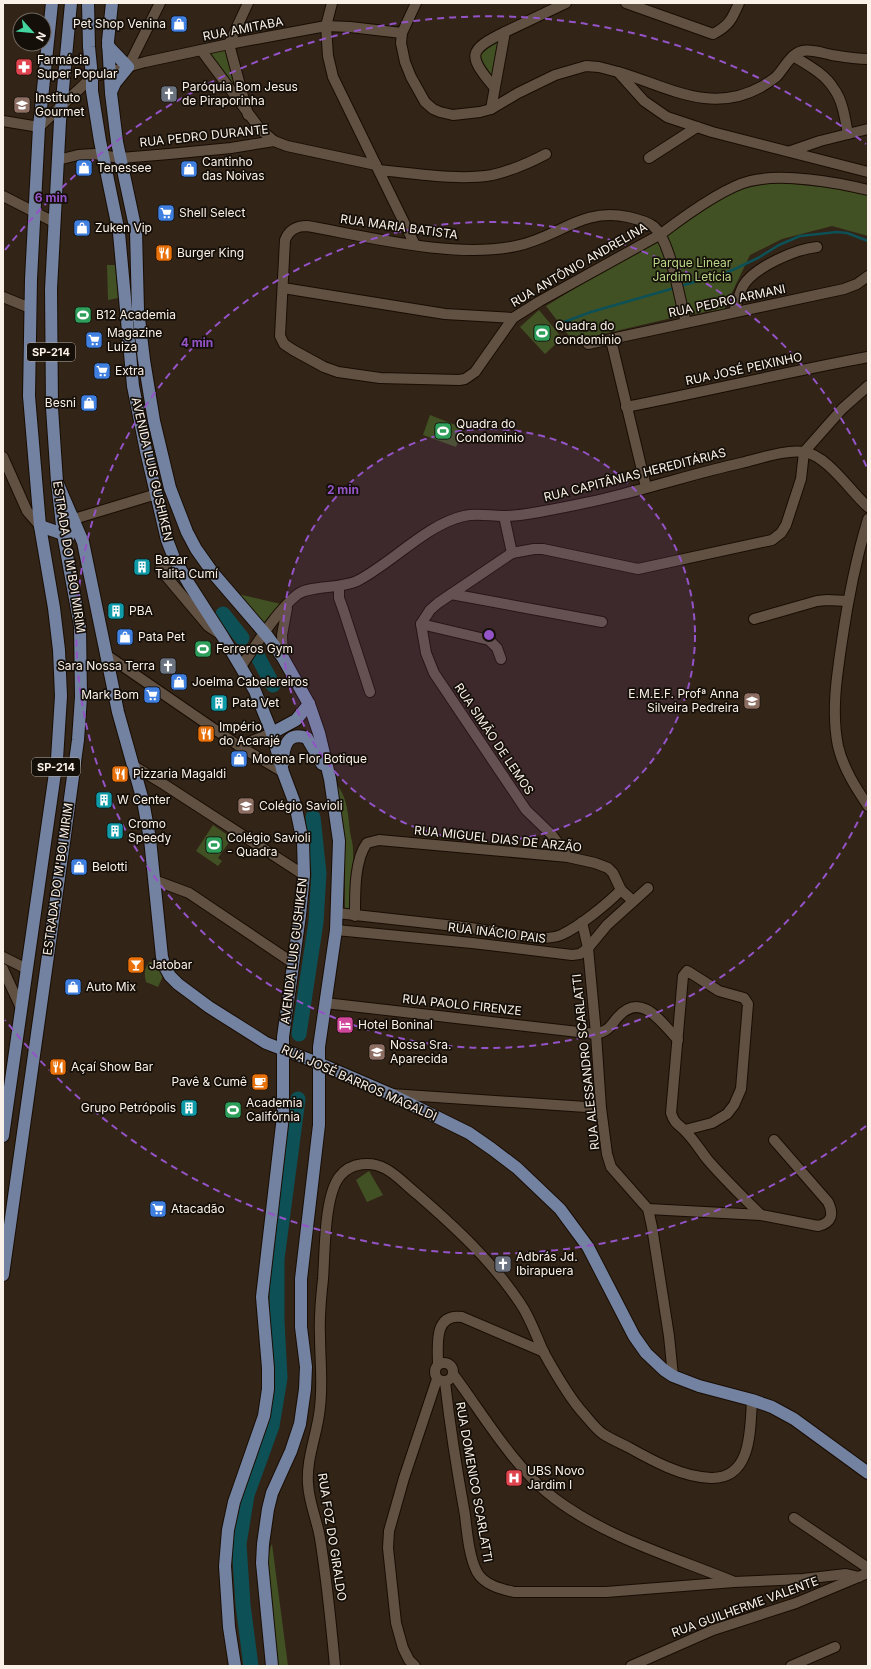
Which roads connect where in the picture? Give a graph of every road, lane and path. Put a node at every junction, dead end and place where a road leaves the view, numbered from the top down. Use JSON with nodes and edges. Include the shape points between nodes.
{"nodes":[{"id":1,"x":52,"y":3,"type":"edge"},
{"id":2,"x":71,"y":3,"type":"edge"},
{"id":3,"x":88,"y":3,"type":"edge"},
{"id":4,"x":112,"y":3,"type":"edge"},
{"id":5,"x":160,"y":3,"type":"edge"},
{"id":6,"x":248,"y":3,"type":"edge"},
{"id":7,"x":332,"y":3,"type":"edge"},
{"id":8,"x":416,"y":3,"type":"edge"},
{"id":9,"x":566,"y":3,"type":"edge"},
{"id":10,"x":626,"y":3,"type":"edge"},
{"id":11,"x":739,"y":3,"type":"edge"},
{"id":12,"x":326,"y":26,"type":"junction"},
{"id":13,"x":505,"y":32,"type":"junction"},
{"id":14,"x":402,"y":34,"type":"junction"},
{"id":15,"x":108,"y":43,"type":"junction"},
{"id":16,"x":229,"y":44,"type":"junction"},
{"id":17,"x":200,"y":50,"type":"junction"},
{"id":18,"x":794,"y":56,"type":"junction"},
{"id":19,"x":868,"y":59,"type":"edge"},
{"id":20,"x":128,"y":67,"type":"junction"},
{"id":21,"x":109,"y":72,"type":"junction"},
{"id":22,"x":618,"y":72,"type":"junction"},
{"id":23,"x":92,"y":76,"type":"junction"},
{"id":24,"x":494,"y":87,"type":"junction"},
{"id":25,"x":111,"y":93,"type":"junction"},
{"id":26,"x":61,"y":105,"type":"junction"},
{"id":27,"x":492,"y":109,"type":"junction"},
{"id":28,"x":248,"y":115,"type":"junction"},
{"id":29,"x":3,"y":121,"type":"edge"},
{"id":30,"x":697,"y":127,"type":"junction"},
{"id":31,"x":39,"y":128,"type":"junction"},
{"id":32,"x":868,"y":129,"type":"edge"},
{"id":33,"x":848,"y":134,"type":"junction"},
{"id":34,"x":274,"y":141,"type":"junction"},
{"id":35,"x":791,"y":151,"type":"junction"},
{"id":36,"x":546,"y":154,"type":"dead end"},
{"id":37,"x":103,"y":155,"type":"junction"},
{"id":38,"x":120,"y":158,"type":"junction"},
{"id":39,"x":649,"y":158,"type":"dead end"},
{"id":40,"x":58,"y":160,"type":"junction"},
{"id":41,"x":377,"y":167,"type":"junction"},
{"id":42,"x":868,"y":172,"type":"edge"},
{"id":43,"x":868,"y":190,"type":"edge"},
{"id":44,"x":3,"y":196,"type":"edge"},
{"id":45,"x":34,"y":212,"type":"junction"},
{"id":46,"x":54,"y":222,"type":"junction"},
{"id":47,"x":661,"y":234,"type":"junction"},
{"id":48,"x":415,"y":245,"type":"junction"},
{"id":49,"x":817,"y":247,"type":"dead end"},
{"id":50,"x":868,"y":276,"type":"edge"},
{"id":51,"x":283,"y":288,"type":"junction"},
{"id":52,"x":3,"y":297,"type":"edge"},
{"id":53,"x":30,"y":308,"type":"junction"},
{"id":54,"x":734,"y":312,"type":"junction"},
{"id":55,"x":513,"y":318,"type":"junction"},
{"id":56,"x":686,"y":322,"type":"junction"},
{"id":57,"x":611,"y":340,"type":"junction"},
{"id":58,"x":588,"y":344,"type":"dead end"},
{"id":59,"x":868,"y":357,"type":"edge"},
{"id":60,"x":868,"y":386,"type":"edge"},
{"id":61,"x":626,"y":407,"type":"junction"},
{"id":62,"x":804,"y":452,"type":"junction"},
{"id":63,"x":3,"y":457,"type":"edge"},
{"id":64,"x":57,"y":482,"type":"junction"},
{"id":65,"x":646,"y":487,"type":"junction"},
{"id":66,"x":156,"y":496,"type":"junction"},
{"id":67,"x":868,"y":507,"type":"edge"},
{"id":68,"x":504,"y":516,"type":"junction"},
{"id":69,"x":74,"y":519,"type":"junction"},
{"id":70,"x":868,"y":519,"type":"edge"},
{"id":71,"x":40,"y":526,"type":"junction"},
{"id":72,"x":63,"y":534,"type":"junction"},
{"id":73,"x":83,"y":542,"type":"junction"},
{"id":74,"x":512,"y":553,"type":"junction"},
{"id":75,"x":174,"y":558,"type":"junction"},
{"id":76,"x":339,"y":586,"type":"junction"},
{"id":77,"x":451,"y":594,"type":"junction"},
{"id":78,"x":848,"y":601,"type":"junction"},
{"id":79,"x":289,"y":603,"type":"junction"},
{"id":80,"x":754,"y":620,"type":"dead end"},
{"id":81,"x":602,"y":622,"type":"dead end"},
{"id":82,"x":421,"y":624,"type":"junction"},
{"id":83,"x":265,"y":633,"type":"junction"},
{"id":84,"x":223,"y":637,"type":"junction"},
{"id":85,"x":105,"y":654,"type":"junction"},
{"id":86,"x":283,"y":658,"type":"junction"},
{"id":87,"x":501,"y":659,"type":"dead end"},
{"id":88,"x":241,"y":667,"type":"junction"},
{"id":89,"x":370,"y":692,"type":"dead end"},
{"id":90,"x":309,"y":704,"type":"junction"},
{"id":91,"x":272,"y":733,"type":"junction"},
{"id":92,"x":239,"y":746,"type":"junction"},
{"id":93,"x":134,"y":766,"type":"junction"},
{"id":94,"x":283,"y":772,"type":"junction"},
{"id":95,"x":330,"y":779,"type":"junction"},
{"id":96,"x":868,"y":806,"type":"edge"},
{"id":97,"x":568,"y":857,"type":"junction"},
{"id":98,"x":304,"y":875,"type":"junction"},
{"id":99,"x":154,"y":880,"type":"junction"},
{"id":100,"x":648,"y":888,"type":"dead end"},
{"id":101,"x":621,"y":890,"type":"junction"},
{"id":102,"x":633,"y":901,"type":"junction"},
{"id":103,"x":337,"y":914,"type":"junction"},
{"id":104,"x":355,"y":916,"type":"junction"},
{"id":105,"x":582,"y":922,"type":"junction"},
{"id":106,"x":336,"y":930,"type":"junction"},
{"id":107,"x":588,"y":948,"type":"junction"},
{"id":108,"x":3,"y":957,"type":"edge"},
{"id":109,"x":294,"y":962,"type":"junction"},
{"id":110,"x":3,"y":968,"type":"edge"},
{"id":111,"x":27,"y":969,"type":"junction"},
{"id":112,"x":41,"y":1000,"type":"junction"},
{"id":113,"x":325,"y":1003,"type":"junction"},
{"id":114,"x":21,"y":1008,"type":"junction"},
{"id":115,"x":596,"y":1034,"type":"junction"},
{"id":116,"x":678,"y":1040,"type":"junction"},
{"id":117,"x":282,"y":1050,"type":"junction"},
{"id":118,"x":318,"y":1063,"type":"junction"},
{"id":119,"x":390,"y":1094,"type":"junction"},
{"id":120,"x":437,"y":1097,"type":"junction"},
{"id":121,"x":418,"y":1107,"type":"junction"},
{"id":122,"x":601,"y":1108,"type":"junction"},
{"id":123,"x":5,"y":1113,"type":"edge"},
{"id":124,"x":685,"y":1130,"type":"junction"},
{"id":125,"x":3,"y":1136,"type":"edge"},
{"id":126,"x":774,"y":1140,"type":"dead end"},
{"id":127,"x":648,"y":1209,"type":"junction"},
{"id":128,"x":761,"y":1215,"type":"junction"},
{"id":129,"x":3,"y":1275,"type":"edge"},
{"id":130,"x":544,"y":1352,"type":"junction"},
{"id":131,"x":442,"y":1364,"type":"junction"},
{"id":132,"x":453,"y":1374,"type":"junction"},
{"id":133,"x":673,"y":1376,"type":"junction"},
{"id":134,"x":441,"y":1381,"type":"junction"},
{"id":135,"x":305,"y":1389,"type":"junction"},
{"id":136,"x":322,"y":1390,"type":"junction"},
{"id":137,"x":752,"y":1400,"type":"junction"},
{"id":138,"x":868,"y":1473,"type":"edge"},
{"id":139,"x":794,"y":1518,"type":"dead end"},
{"id":140,"x":868,"y":1568,"type":"edge"},
{"id":141,"x":864,"y":1575,"type":"edge"},
{"id":142,"x":734,"y":1582,"type":"junction"},
{"id":143,"x":835,"y":1647,"type":"dead end"},
{"id":144,"x":235,"y":1666,"type":"edge"},
{"id":145,"x":272,"y":1666,"type":"edge"},
{"id":146,"x":335,"y":1666,"type":"edge"},
{"id":147,"x":415,"y":1666,"type":"edge"},
{"id":148,"x":631,"y":1666,"type":"edge"},
{"id":149,"x":791,"y":1666,"type":"edge"}],
"edges":[{"from":1,"to":31,"type":"main road","name":"ESTRADA DO M'BOI MIRIM","number":"SP-214"},
{"from":2,"to":26,"type":"main road","name":"ESTRADA DO M'BOI MIRIM","number":"SP-214"},
{"from":3,"to":23,"type":"main road","name":"AVENIDA LUIS GUSHIKEN"},
{"from":4,"to":15,"type":"main road"},
{"from":5,"to":20,"type":"street"},
{"from":6,"to":16,"type":"street"},
{"from":7,"to":12,"type":"street"},
{"from":8,"to":14,"type":"street"},
{"from":9,"to":13,"type":"street"},
{"from":10,"to":11,"type":"street","via":[[713,34],[723,29],[732,19]]},
{"from":12,"to":14,"type":"street","name":"RUA AMITABA"},
{"from":12,"to":16,"type":"street","name":"RUA AMITABA"},
{"from":12,"to":41,"type":"street","via":[[328,56],[333,77]]},
{"from":13,"to":24,"type":"street"},
{"from":13,"to":24,"type":"street","via":[[486,41],[476,51],[477,65]]},
{"from":14,"to":27,"type":"street","via":[[401,43],[411,77],[425,102],[433,109],[453,115],[468,115]]},
{"from":15,"to":20,"type":"main road"},
{"from":15,"to":21,"type":"main road","name":"AVENIDA LUIS GUSHIKEN"},
{"from":16,"to":17,"type":"street","name":"RUA AMITABA"},
{"from":16,"to":28,"type":"street"},
{"from":17,"to":20,"type":"street","name":"RUA AMITABA"},
{"from":17,"to":28,"type":"street"},
{"from":18,"to":19,"type":"street","via":[[800,51],[812,50]]},
{"from":18,"to":22,"type":"street","via":[[776,77],[760,87],[724,99],[679,94]]},
{"from":18,"to":33,"type":"street","via":[[817,71],[835,89]]},
{"from":20,"to":21,"type":"street","name":"RUA AMITABA"},
{"from":20,"to":25,"type":"main road","via":[[115,83]]},
{"from":21,"to":23,"type":"street","name":"RUA AMITABA"},
{"from":21,"to":25,"type":"main road","name":"AVENIDA LUIS GUSHIKEN"},
{"from":22,"to":27,"type":"street","via":[[586,66],[573,69],[518,93]]},
{"from":22,"to":30,"type":"street","via":[[656,111]]},
{"from":23,"to":26,"type":"street"},
{"from":23,"to":37,"type":"main road","name":"AVENIDA LUIS GUSHIKEN","via":[[92,91]]},
{"from":24,"to":27,"type":"street"},
{"from":25,"to":38,"type":"main road","name":"AVENIDA LUIS GUSHIKEN"},
{"from":26,"to":31,"type":"street"},
{"from":26,"to":40,"type":"main road","name":"ESTRADA DO M'BOI MIRIM","number":"SP-214"},
{"from":28,"to":34,"type":"street"},
{"from":29,"to":31,"type":"street"},
{"from":30,"to":35,"type":"street"},
{"from":30,"to":39,"type":"street"},
{"from":31,"to":45,"type":"main road","name":"ESTRADA DO M'BOI MIRIM","number":"SP-214"},
{"from":32,"to":33,"type":"street"},
{"from":33,"to":35,"type":"street","via":[[820,140]]},
{"from":34,"to":38,"type":"street","name":"RUA PEDRO DURANTE","via":[[232,148]]},
{"from":34,"to":41,"type":"street","name":"RUA PEDRO DURANTE"},
{"from":35,"to":42,"type":"street"},
{"from":36,"to":41,"type":"street","name":"RUA PEDRO DURANTE","via":[[508,171],[490,175],[436,175]]},
{"from":37,"to":38,"type":"street","name":"RUA PEDRO DURANTE"},
{"from":37,"to":40,"type":"street","name":"RUA PEDRO DURANTE","via":[[78,155]]},
{"from":37,"to":66,"type":"main road","name":"AVENIDA LUIS GUSHIKEN","via":[[119,233],[133,386]]},
{"from":38,"to":83,"type":"main road","name":"AVENIDA LUIS GUSHIKEN","via":[[136,231],[138,310],[144,360],[154,421],[170,488],[196,549],[213,574]]},
{"from":40,"to":46,"type":"main road","name":"ESTRADA DO M'BOI MIRIM","number":"SP-214"},
{"from":41,"to":48,"type":"street"},
{"from":43,"to":47,"type":"street","name":"RUA ANTÔNIO ANDRELINA","via":[[795,179],[750,181],[716,197]]},
{"from":44,"to":45,"type":"street"},
{"from":45,"to":46,"type":"street"},
{"from":45,"to":53,"type":"main road","name":"ESTRADA DO M'BOI MIRIM","number":"SP-214"},
{"from":46,"to":64,"type":"main road","name":"ESTRADA DO M'BOI MIRIM","number":"SP-214","via":[[51,353]]},
{"from":47,"to":48,"type":"street","name":"RUA MARIA BATISTA","via":[[653,226],[639,219],[606,215],[581,219],[533,242],[516,246],[471,250]]},
{"from":47,"to":55,"type":"street","name":"RUA ANTÔNIO ANDRELINA"},
{"from":47,"to":56,"type":"street"},
{"from":48,"to":51,"type":"street","name":"RUA MARIA BATISTA","via":[[307,226],[295,228],[285,240]]},
{"from":49,"to":54,"type":"street","via":[[782,257],[758,272],[744,285]]},
{"from":50,"to":54,"type":"street","name":"RUA PEDRO ARMANI","via":[[844,289]]},
{"from":51,"to":55,"type":"street","via":[[445,314]]},
{"from":51,"to":55,"type":"street","name":"RUA ANTÔNIO ANDRELINA","via":[[280,336],[284,344],[324,367],[338,372],[380,378],[465,378],[475,372]]},
{"from":52,"to":53,"type":"street"},
{"from":53,"to":71,"type":"main road","name":"ESTRADA DO M'BOI MIRIM","number":"SP-214","via":[[29,408]]},
{"from":54,"to":56,"type":"street","name":"RUA PEDRO ARMANI"},
{"from":56,"to":57,"type":"street","name":"RUA PEDRO ARMANI"},
{"from":57,"to":58,"type":"street","name":"RUA PEDRO ARMANI"},
{"from":57,"to":61,"type":"street"},
{"from":59,"to":61,"type":"street","name":"RUA JOSÉ PEIXINHO"},
{"from":60,"to":62,"type":"street","via":[[842,409]]},
{"from":61,"to":65,"type":"street"},
{"from":62,"to":65,"type":"street","name":"RUA CAPITÂNIAS HEREDITÁRIAS","via":[[788,452]]},
{"from":62,"to":67,"type":"street","name":"RUA CAPITÂNIAS HEREDITÁRIAS","via":[[826,464]]},
{"from":62,"to":74,"type":"street","via":[[801,479],[786,525],[772,540],[638,568],[542,549]]},
{"from":63,"to":71,"type":"street","via":[[27,511]]},
{"from":64,"to":69,"type":"main road","name":"RUA JOSÉ BARROS MAGALDI"},
{"from":64,"to":72,"type":"main road","name":"ESTRADA DO M'BOI MIRIM","number":"SP-214"},
{"from":65,"to":68,"type":"street","name":"RUA CAPITÂNIAS HEREDITÁRIAS","via":[[537,512]]},
{"from":66,"to":69,"type":"street"},
{"from":66,"to":75,"type":"main road","name":"AVENIDA LUIS GUSHIKEN"},
{"from":68,"to":74,"type":"street"},
{"from":68,"to":76,"type":"street","name":"RUA CAPITÂNIAS HEREDITÁRIAS","via":[[478,514],[449,521],[369,574],[355,582]]},
{"from":69,"to":73,"type":"main road","name":"RUA JOSÉ BARROS MAGALDI"},
{"from":70,"to":78,"type":"street"},
{"from":71,"to":72,"type":"main road"},
{"from":71,"to":111,"type":"main road","name":"ESTRADA DO M'BOI MIRIM","number":"SP-214","via":[[59,650],[60,703],[57,759]]},
{"from":72,"to":73,"type":"main road"},
{"from":72,"to":112,"type":"main road","name":"ESTRADA DO M'BOI MIRIM","number":"SP-214","via":[[80,626],[81,697],[74,769]]},
{"from":73,"to":85,"type":"main road","name":"RUA JOSÉ BARROS MAGALDI"},
{"from":74,"to":77,"type":"street"},
{"from":75,"to":84,"type":"main road","name":"AVENIDA LUIS GUSHIKEN"},
{"from":75,"to":84,"type":"street","via":[[160,569],[208,626]]},
{"from":76,"to":79,"type":"street","name":"RUA CAPITÂNIAS HEREDITÁRIAS","via":[[304,590]]},
{"from":76,"to":89,"type":"street","via":[[342,609]]},
{"from":77,"to":81,"type":"street"},
{"from":77,"to":82,"type":"street","via":[[430,610]]},
{"from":78,"to":80,"type":"street","via":[[817,601]]},
{"from":78,"to":96,"type":"street","via":[[834,705],[838,747],[849,775]]},
{"from":79,"to":83,"type":"street","name":"RUA CAPITÂNIAS HEREDITÁRIAS"},
{"from":79,"to":86,"type":"street","via":[[282,629]]},
{"from":82,"to":87,"type":"street","via":[[489,640],[497,648]]},
{"from":82,"to":97,"type":"street","name":"RUA SIMÃO DE LEMOS","via":[[426,653],[434,672],[454,704],[526,810],[552,835]]},
{"from":83,"to":86,"type":"main road","name":"AVENIDA LUIS GUSHIKEN"},
{"from":83,"to":88,"type":"street","name":"RUA CAPITÂNIAS HEREDITÁRIAS"},
{"from":84,"to":88,"type":"main road","name":"AVENIDA LUIS GUSHIKEN"},
{"from":85,"to":92,"type":"street"},
{"from":85,"to":93,"type":"main road","name":"RUA JOSÉ BARROS MAGALDI"},
{"from":86,"to":90,"type":"main road","name":"AVENIDA LUIS GUSHIKEN"},
{"from":88,"to":91,"type":"main road","name":"AVENIDA LUIS GUSHIKEN","via":[[255,691]]},
{"from":90,"to":91,"type":"main road","via":[[296,720]]},
{"from":90,"to":95,"type":"main road","name":"AVENIDA LUIS GUSHIKEN"},
{"from":91,"to":92,"type":"street"},
{"from":91,"to":94,"type":"main road","name":"AVENIDA LUIS GUSHIKEN"},
{"from":92,"to":94,"type":"street"},
{"from":93,"to":98,"type":"street"},
{"from":93,"to":99,"type":"main road","name":"RUA JOSÉ BARROS MAGALDI","via":[[150,839]]},
{"from":94,"to":95,"type":"main road","via":[[283,750],[289,741],[298,736],[305,737]]},
{"from":94,"to":98,"type":"main road","name":"AVENIDA LUIS GUSHIKEN","via":[[301,825]]},
{"from":95,"to":103,"type":"main road","name":"AVENIDA LUIS GUSHIKEN","via":[[339,841]]},
{"from":97,"to":101,"type":"street","name":"RUA MIGUEL DIAS DE ARZÃO","via":[[608,868]]},
{"from":97,"to":104,"type":"street","name":"RUA MIGUEL DIAS DE ARZÃO","via":[[384,840],[367,843],[358,868]]},
{"from":98,"to":109,"type":"main road","name":"AVENIDA LUIS GUSHIKEN"},
{"from":99,"to":109,"type":"street","via":[[188,893]]},
{"from":99,"to":117,"type":"main road","name":"RUA JOSÉ BARROS MAGALDI","via":[[162,957],[170,976],[209,1007],[266,1043]]},
{"from":100,"to":102,"type":"street","name":"RUA INÁCIO PAIS"},
{"from":101,"to":102,"type":"street","name":"RUA MIGUEL DIAS DE ARZÃO"},
{"from":101,"to":105,"type":"street","name":"RUA INÁCIO PAIS"},
{"from":102,"to":107,"type":"street","name":"RUA INÁCIO PAIS","via":[[607,925]]},
{"from":103,"to":104,"type":"street","name":"RUA INÁCIO PAIS"},
{"from":103,"to":106,"type":"main road","name":"AVENIDA LUIS GUSHIKEN"},
{"from":104,"to":105,"type":"street","name":"RUA INÁCIO PAIS","via":[[464,927],[539,938],[560,936]]},
{"from":105,"to":107,"type":"street","name":"RUA ALESSANDRO SCARLATTI"},
{"from":106,"to":107,"type":"street","name":"RUA INÁCIO PAIS","via":[[572,955],[580,954]]},
{"from":106,"to":113,"type":"main road","name":"AVENIDA LUIS GUSHIKEN"},
{"from":107,"to":115,"type":"street","name":"RUA ALESSANDRO SCARLATTI"},
{"from":108,"to":111,"type":"street"},
{"from":109,"to":117,"type":"main road","name":"AVENIDA LUIS GUSHIKEN"},
{"from":110,"to":114,"type":"street"},
{"from":111,"to":112,"type":"main road","via":[[36,976]]},
{"from":111,"to":114,"type":"main road","name":"ESTRADA DO M'BOI MIRIM","number":"SP-214"},
{"from":112,"to":129,"type":"main road","name":"ESTRADA DO M'BOI MIRIM","number":"SP-214"},
{"from":113,"to":115,"type":"street","name":"RUA PAOLO FIRENZE"},
{"from":113,"to":118,"type":"main road","name":"AVENIDA LUIS GUSHIKEN"},
{"from":114,"to":123,"type":"main road","name":"ESTRADA DO M'BOI MIRIM","number":"SP-214"},
{"from":115,"to":116,"type":"street","via":[[605,1032],[626,1009],[639,1006],[653,1015]]},
{"from":115,"to":122,"type":"street","name":"RUA ALESSANDRO SCARLATTI"},
{"from":116,"to":124,"type":"street","via":[[671,1113],[677,1125]]},
{"from":116,"to":124,"type":"street","via":[[683,976],[687,972],[693,973],[719,991],[739,995],[747,1001],[741,1089],[734,1105],[728,1114],[712,1123]]},
{"from":117,"to":118,"type":"main road","name":"RUA JOSÉ BARROS MAGALDI"},
{"from":117,"to":144,"type":"main road","name":"AVENIDA LUIS GUSHIKEN","via":[[283,1116],[262,1298],[268,1389],[264,1416],[234,1502],[226,1551],[229,1627]]},
{"from":118,"to":119,"type":"main road","name":"RUA JOSÉ BARROS MAGALDI"},
{"from":118,"to":135,"type":"main road","name":"AVENIDA LUIS GUSHIKEN","via":[[319,1125],[301,1279]]},
{"from":119,"to":120,"type":"street"},
{"from":119,"to":121,"type":"main road","name":"RUA JOSÉ BARROS MAGALDI"},
{"from":120,"to":121,"type":"street"},
{"from":120,"to":122,"type":"street"},
{"from":121,"to":133,"type":"main road","name":"RUA JOSÉ BARROS MAGALDI","via":[[469,1133],[492,1149],[517,1168],[560,1209],[588,1247],[634,1336],[646,1353]]},
{"from":122,"to":127,"type":"street","name":"RUA ALESSANDRO SCARLATTI","via":[[611,1167]]},
{"from":123,"to":125,"type":"main road","name":"ESTRADA DO M'BOI MIRIM","number":"SP-214"},
{"from":124,"to":128,"type":"street","via":[[707,1159]]},
{"from":126,"to":128,"type":"street","via":[[828,1202],[832,1215],[830,1221],[818,1226]]},
{"from":127,"to":128,"type":"street"},
{"from":127,"to":133,"type":"street"},
{"from":130,"to":131,"type":"street","via":[[455,1316],[443,1323],[438,1338]]},
{"from":130,"to":136,"type":"street","name":"RUA FOZ DO GIRALDO","via":[[520,1302],[462,1235],[385,1168],[361,1164],[344,1172],[335,1183],[331,1195],[320,1333]]},
{"from":130,"to":137,"type":"street","name":"RUA FOZ DO GIRALDO","via":[[582,1412],[602,1433],[645,1457],[703,1477],[722,1478],[733,1473],[741,1463],[748,1446]]},
{"from":131,"to":132,"type":"street","via":[[450,1365]]},
{"from":131,"to":134,"type":"street","via":[[435,1369],[435,1374]]},
{"from":132,"to":134,"type":"street","via":[[449,1380]]},
{"from":132,"to":142,"type":"street","via":[[521,1466],[553,1498],[591,1523],[621,1538]]},
{"from":133,"to":137,"type":"main road","name":"RUA JOSÉ BARROS MAGALDI","via":[[699,1386]]},
{"from":134,"to":142,"type":"street","name":"RUA DOMENICO SCARLATTI","via":[[447,1397],[470,1551],[477,1573],[486,1582],[514,1592],[606,1592]]},
{"from":134,"to":147,"type":"street","via":[[429,1404],[389,1531],[388,1548],[396,1622],[403,1648]]},
{"from":135,"to":136,"type":"street"},
{"from":135,"to":145,"type":"main road","name":"AVENIDA LUIS GUSHIKEN","via":[[300,1424],[292,1451],[272,1493],[263,1544],[262,1563]]},
{"from":136,"to":146,"type":"street","name":"RUA FOZ DO GIRALDO","via":[[308,1468],[308,1483],[310,1501],[320,1533]]},
{"from":137,"to":138,"type":"main road","name":"RUA JOSÉ BARROS MAGALDI","via":[[794,1419]]},
{"from":139,"to":140,"type":"street"},
{"from":141,"to":142,"type":"street","name":"RUA DOMENICO SCARLATTI"},
{"from":141,"to":148,"type":"street","name":"RUA GUILHERME VALENTE","via":[[796,1603],[714,1630]]},
{"from":143,"to":149,"type":"street"}]}
